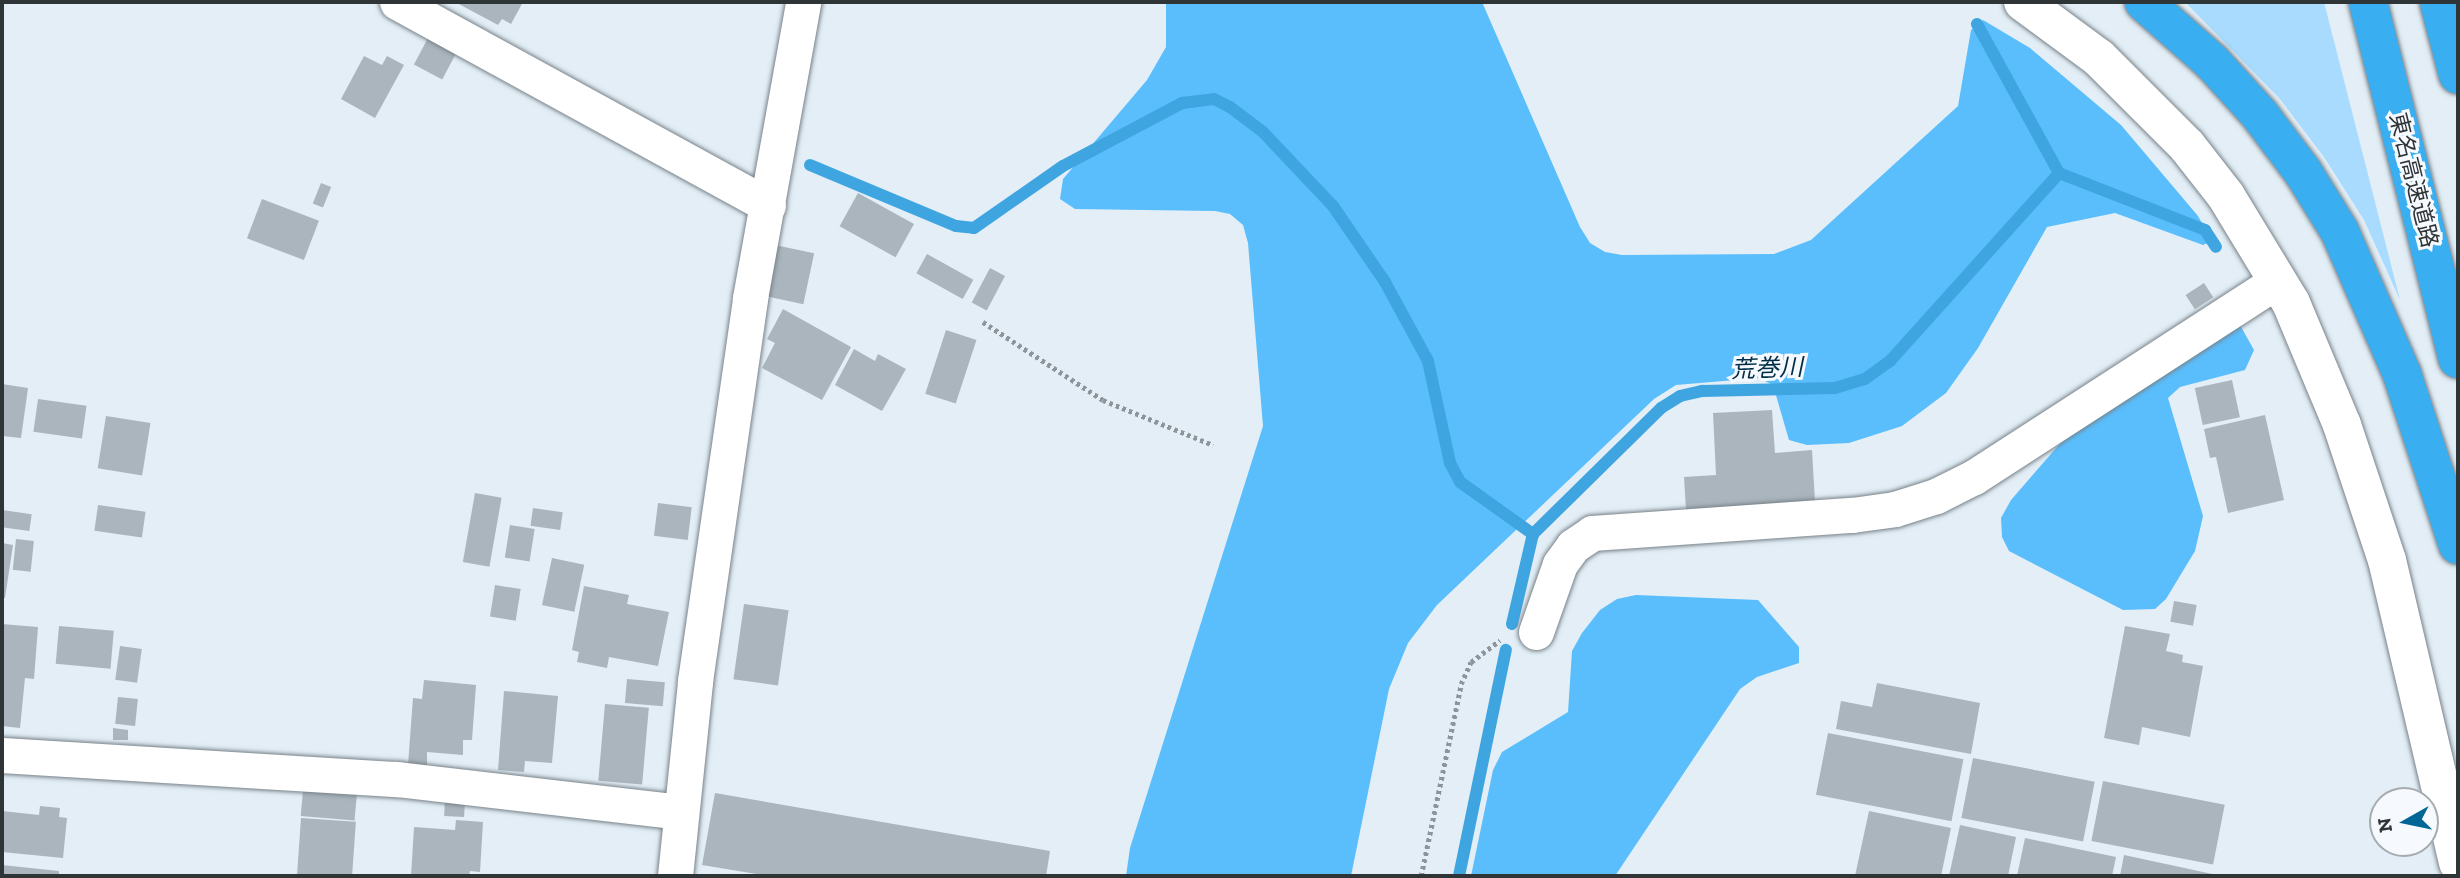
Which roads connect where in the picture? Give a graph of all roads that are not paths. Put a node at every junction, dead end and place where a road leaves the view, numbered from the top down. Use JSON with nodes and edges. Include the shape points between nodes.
{"nodes":[{"id":1,"x":397,"y":2,"type":"edge"},
{"id":2,"x":803,"y":2,"type":"edge"},
{"id":3,"x":2023,"y":2,"type":"edge"},
{"id":4,"x":2144,"y":2,"type":"edge"},
{"id":5,"x":2368,"y":2,"type":"edge"},
{"id":6,"x":2439,"y":2,"type":"edge"},
{"id":7,"x":2458,"y":75,"type":"edge"},
{"id":8,"x":768,"y":205,"type":"junction"},
{"id":9,"x":2278,"y":280,"type":"junction"},
{"id":10,"x":2458,"y":359,"type":"edge"},
{"id":11,"x":2458,"y":545,"type":"edge"},
{"id":12,"x":1536,"y":632,"type":"road end"},
{"id":13,"x":2,"y":755,"type":"edge"},
{"id":14,"x":680,"y":812,"type":"junction"},
{"id":15,"x":2458,"y":863,"type":"edge"},
{"id":16,"x":675,"y":876,"type":"edge"}],
"edges":[{"from":1,"to":8,"type":"street"},
{"from":2,"to":8,"type":"street"},
{"from":3,"to":9,"type":"street","via":[[2099,58],[2187,146],[2226,195]]},
{"from":4,"to":11,"type":"highway","via":[[2212,62],[2260,115],[2340,232],[2402,374]]},
{"from":5,"to":10,"type":"highway","name":"東名高速道路"},
{"from":6,"to":7,"type":"highway"},
{"from":8,"to":14,"type":"street","via":[[750,298]]},
{"from":9,"to":12,"type":"street","via":[[1974,477],[1936,496],[1895,509],[1852,515],[1592,533],[1573,546],[1560,564]]},
{"from":9,"to":15,"type":"street","via":[[2342,425],[2380,537]]},
{"from":13,"to":14,"type":"street","via":[[396,779]]},
{"from":14,"to":16,"type":"street"}]}
